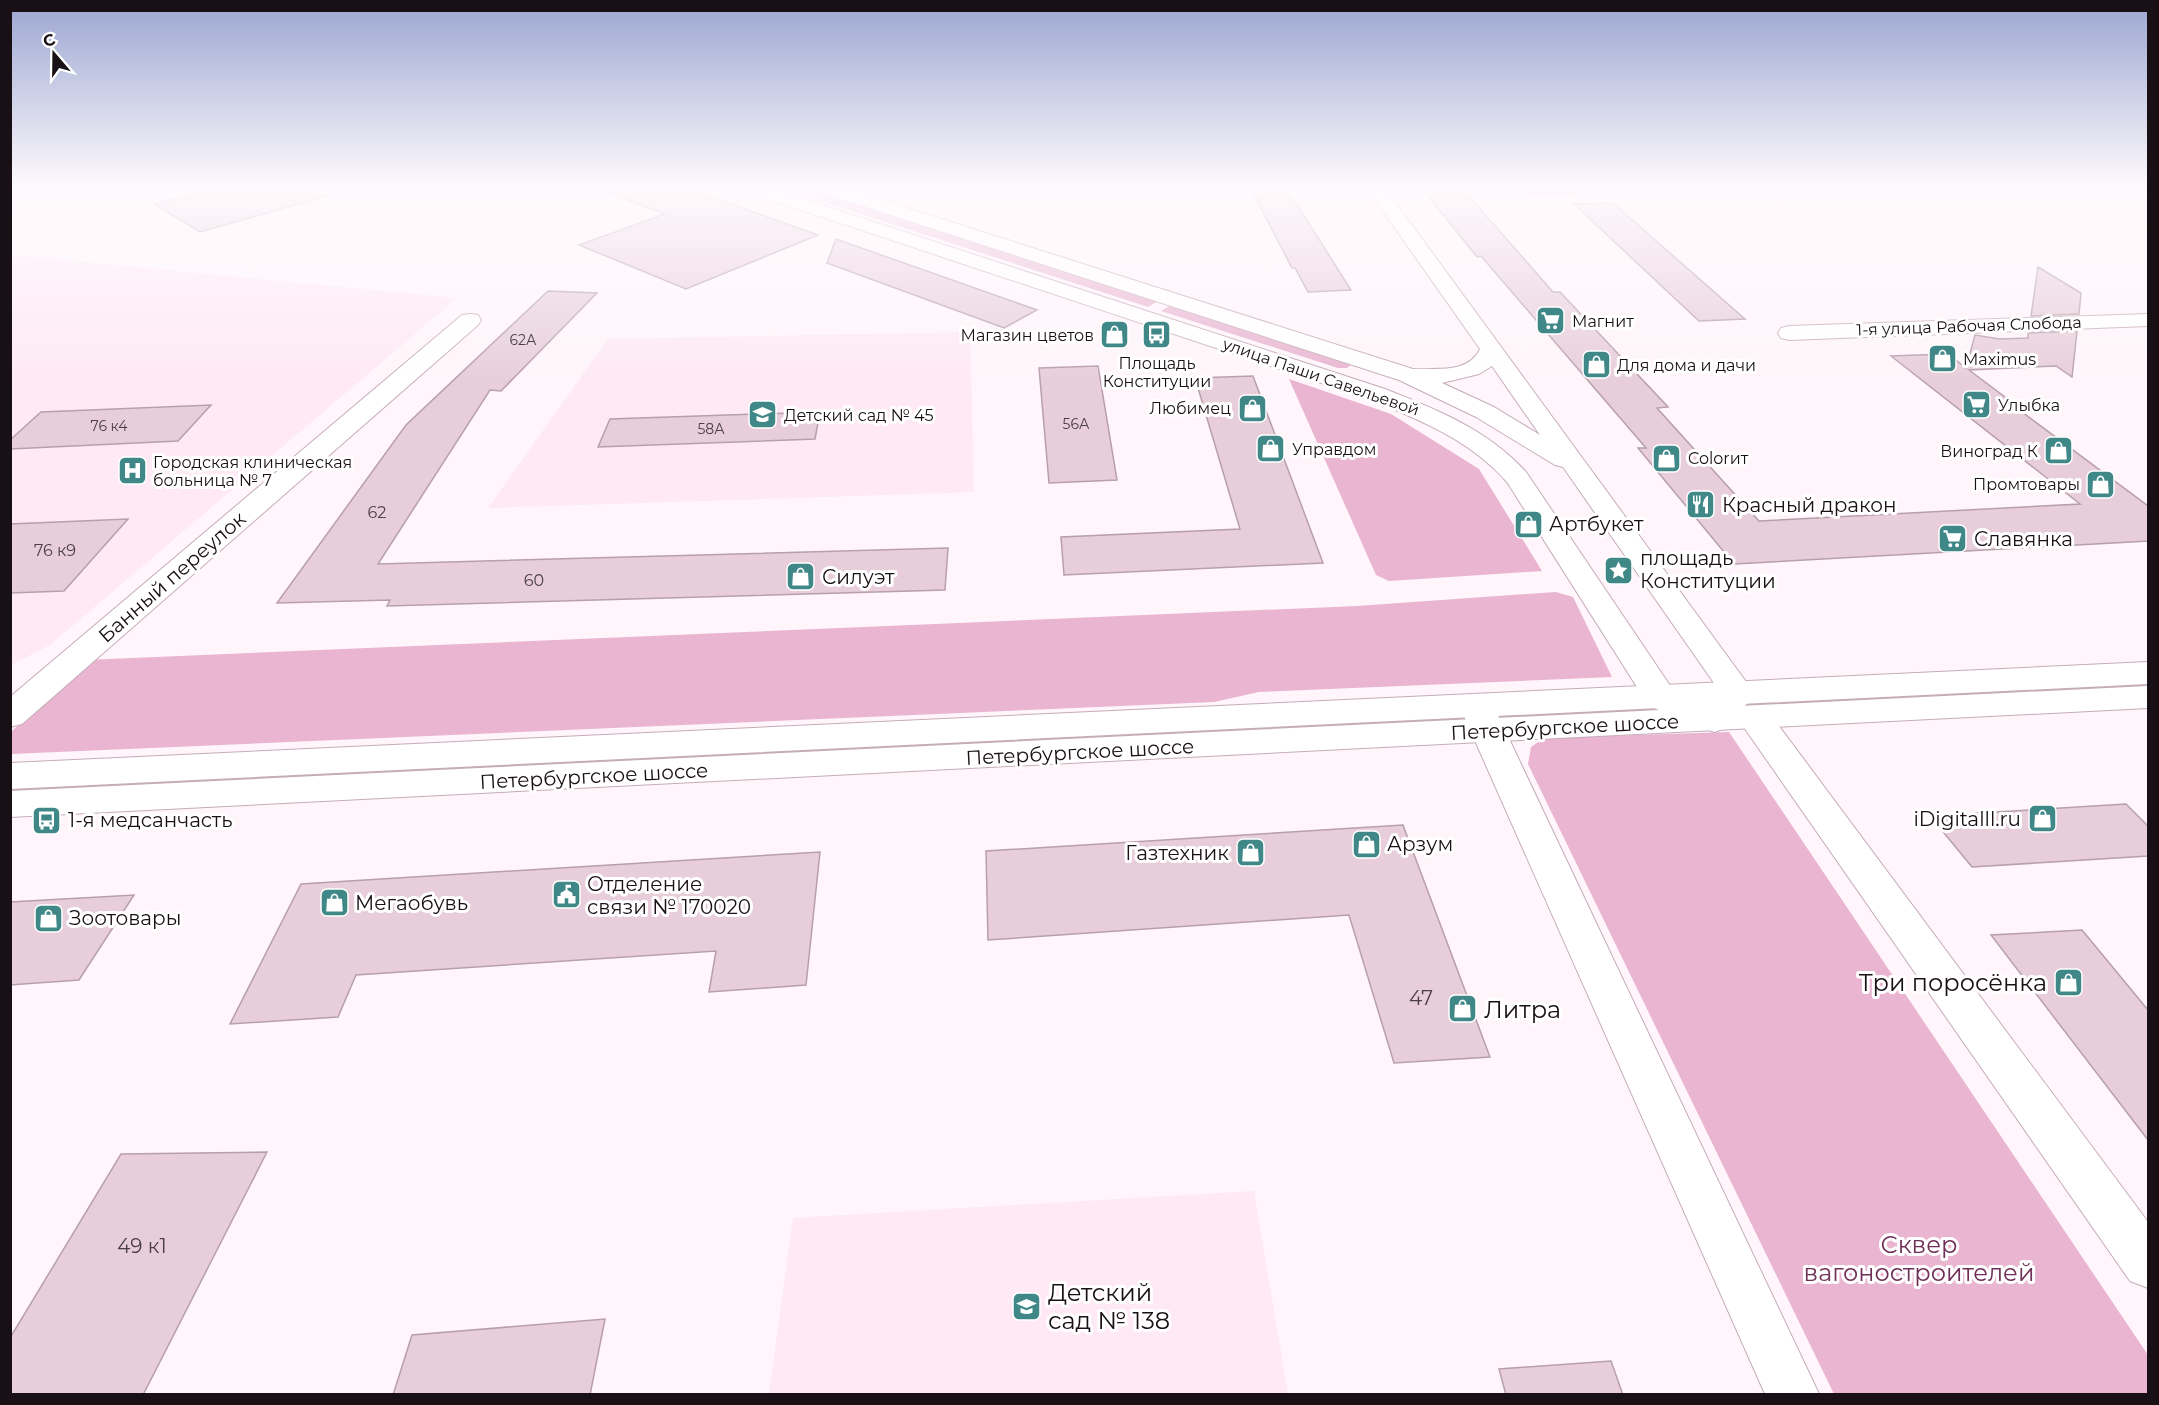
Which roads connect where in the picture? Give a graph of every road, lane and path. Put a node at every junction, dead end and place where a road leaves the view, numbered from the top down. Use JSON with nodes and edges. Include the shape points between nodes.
{"nodes":[{"id":1,"x":949,"y":253,"type":"edge"},
{"id":2,"x":1025,"y":253,"type":"edge"},
{"id":3,"x":1423,"y":253,"type":"edge"},
{"id":4,"x":470,"y":320,"type":"dead end"},
{"id":5,"x":2148,"y":320,"type":"edge"},
{"id":6,"x":1789,"y":333,"type":"dead end"},
{"id":7,"x":1492,"y":348,"type":"junction"},
{"id":8,"x":1510,"y":372,"type":"junction"},
{"id":9,"x":1407,"y":375,"type":"junction"},
{"id":10,"x":1478,"y":408,"type":"junction"},
{"id":11,"x":1429,"y":415,"type":"junction"},
{"id":12,"x":1580,"y":471,"type":"junction"},
{"id":13,"x":2148,"y":674,"type":"edge"},
{"id":14,"x":2148,"y":697,"type":"edge"},
{"id":15,"x":1660,"y":698,"type":"junction"},
{"id":16,"x":1747,"y":706,"type":"junction"},
{"id":17,"x":10,"y":716,"type":"edge"},
{"id":18,"x":1483,"y":719,"type":"junction"},
{"id":19,"x":1713,"y":720,"type":"junction"},
{"id":20,"x":10,"y":776,"type":"edge"},
{"id":21,"x":10,"y":804,"type":"edge"},
{"id":22,"x":2148,"y":1263,"type":"edge"},
{"id":23,"x":1792,"y":1395,"type":"edge"}],
"edges":[{"from":1,"to":11,"type":"main road","name":"улица Паши Савельевой","via":[[1377,394]]},
{"from":2,"to":9,"type":"main road","name":"улица Паши Савельевой"},
{"from":3,"to":7,"type":"main road","name":"улица Паши Савельевой"},
{"from":4,"to":17,"type":"main road","name":"Банный переулок"},
{"from":5,"to":6,"type":"main road","name":"1-я улица Рабочая Слобода"},
{"from":7,"to":8,"type":"main road","name":"улица Паши Савельевой"},
{"from":7,"to":9,"type":"main road","via":[[1486,360],[1467,370],[1439,376]]},
{"from":8,"to":10,"type":"main road","via":[[1503,394]]},
{"from":8,"to":12,"type":"main road","name":"улица Паши Савельевой"},
{"from":9,"to":10,"type":"main road","name":"улица Паши Савельевой"},
{"from":10,"to":11,"type":"main road"},
{"from":10,"to":12,"type":"main road","name":"улица Паши Савельевой"},
{"from":11,"to":15,"type":"main road","name":"улица Паши Савельевой","via":[[1482,445],[1514,474]]},
{"from":12,"to":16,"type":"main road","name":"улица Паши Савельевой"},
{"from":13,"to":16,"type":"main road","name":"Петербургское шоссе"},
{"from":14,"to":16,"type":"main road","name":"Петербургское шоссе"},
{"from":15,"to":16,"type":"main road","name":"Петербургское шоссе"},
{"from":15,"to":18,"type":"main road","name":"Петербургское шоссе"},
{"from":15,"to":19,"type":"main road"},
{"from":16,"to":19,"type":"main road","name":"Петербургское шоссе"},
{"from":16,"to":22,"type":"main road","name":"улица Паши Савельевой"},
{"from":18,"to":19,"type":"main road","name":"Петербургское шоссе"},
{"from":18,"to":20,"type":"main road","name":"Петербургское шоссе"},
{"from":18,"to":21,"type":"main road","name":"Петербургское шоссе"},
{"from":18,"to":23,"type":"main road"}]}
